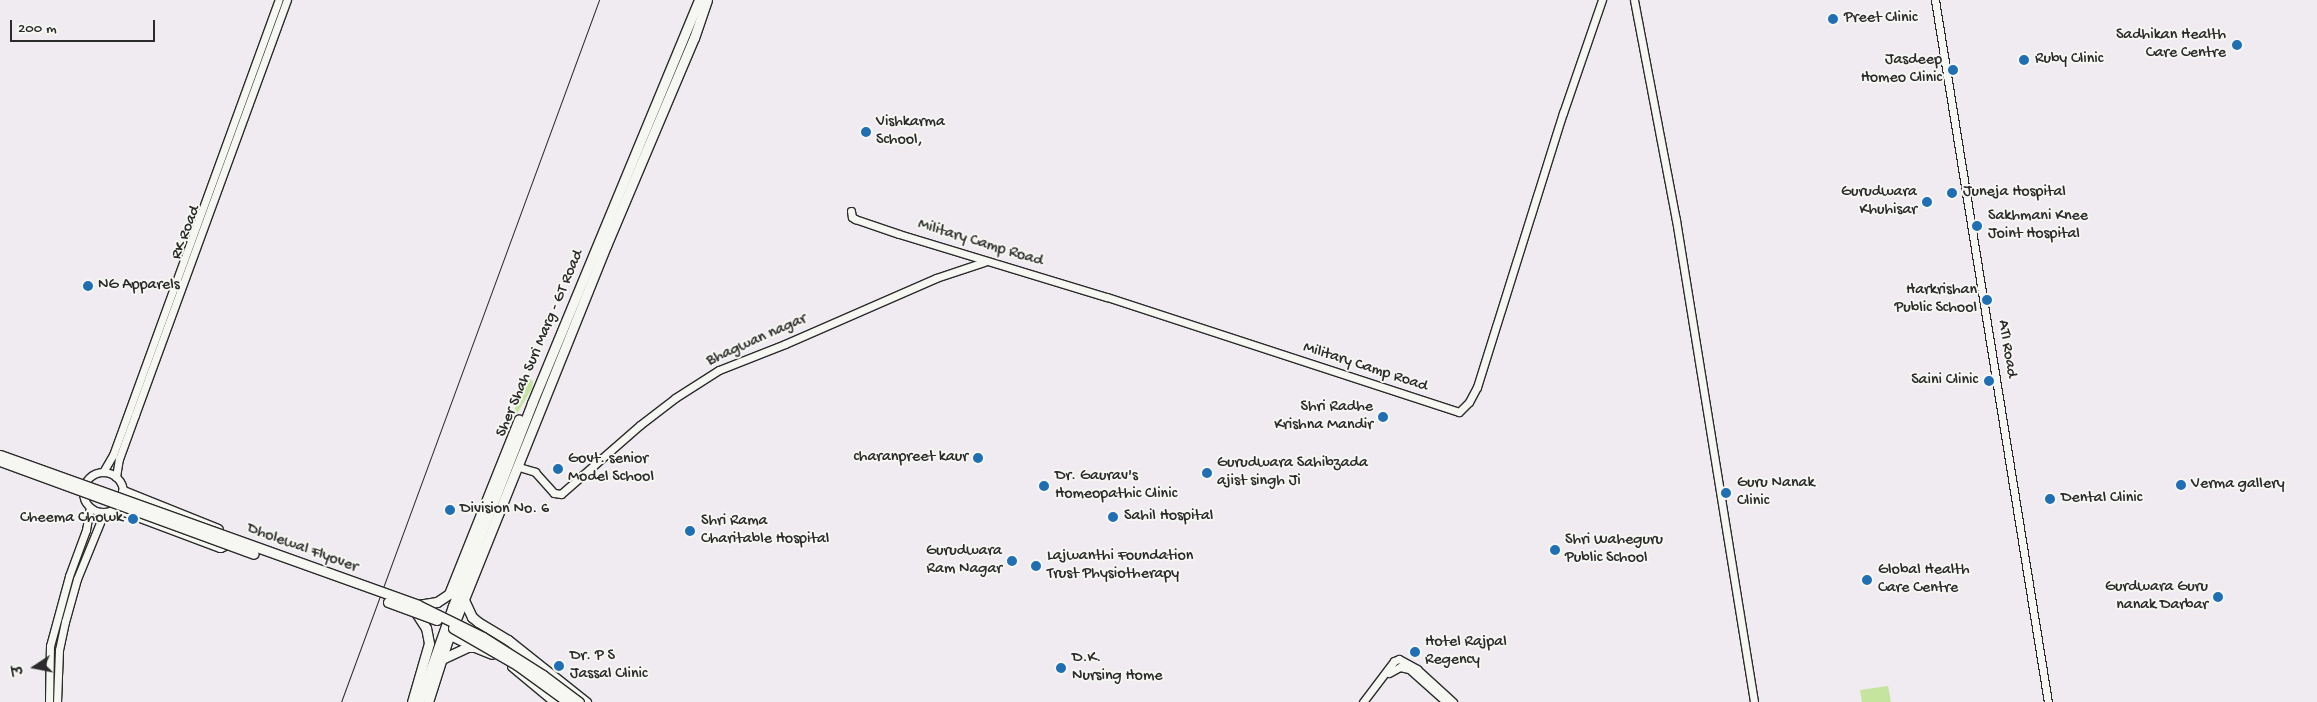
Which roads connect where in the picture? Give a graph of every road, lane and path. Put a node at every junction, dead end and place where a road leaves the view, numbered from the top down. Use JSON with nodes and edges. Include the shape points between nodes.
{"nodes":[{"id":1,"x":279,"y":0,"type":"edge"},
{"id":2,"x":287,"y":0,"type":"edge"},
{"id":3,"x":699,"y":0,"type":"edge"},
{"id":4,"x":707,"y":0,"type":"edge"},
{"id":5,"x":1602,"y":0,"type":"edge"},
{"id":6,"x":1634,"y":0,"type":"edge"},
{"id":7,"x":1935,"y":0,"type":"edge"},
{"id":8,"x":851,"y":211,"type":"dead end"},
{"id":9,"x":985,"y":261,"type":"junction"},
{"id":10,"x":532,"y":403,"type":"junction"},
{"id":11,"x":0,"y":454,"type":"edge"},
{"id":12,"x":0,"y":461,"type":"edge"},
{"id":13,"x":519,"y":467,"type":"junction"},
{"id":14,"x":103,"y":472,"type":"junction"},
{"id":15,"x":116,"y":477,"type":"junction"},
{"id":16,"x":123,"y":491,"type":"junction"},
{"id":17,"x":90,"y":508,"type":"junction"},
{"id":18,"x":116,"y":508,"type":"junction"},
{"id":19,"x":104,"y":512,"type":"junction"},
{"id":20,"x":228,"y":541,"type":"junction"},
{"id":21,"x":464,"y":600,"type":"junction"},
{"id":22,"x":417,"y":608,"type":"junction"},
{"id":23,"x":455,"y":612,"type":"junction"},
{"id":24,"x":478,"y":622,"type":"junction"},
{"id":25,"x":447,"y":633,"type":"junction"},
{"id":26,"x":475,"y":647,"type":"junction"},
{"id":27,"x":442,"y":659,"type":"junction"},
{"id":28,"x":49,"y":702,"type":"edge"},
{"id":29,"x":57,"y":702,"type":"edge"},
{"id":30,"x":412,"y":702,"type":"edge"},
{"id":31,"x":419,"y":702,"type":"edge"},
{"id":32,"x":428,"y":702,"type":"edge"},
{"id":33,"x":555,"y":702,"type":"edge"},
{"id":34,"x":568,"y":702,"type":"edge"},
{"id":35,"x":579,"y":702,"type":"edge"},
{"id":36,"x":586,"y":702,"type":"edge"},
{"id":37,"x":1363,"y":702,"type":"edge"},
{"id":38,"x":1368,"y":702,"type":"edge"},
{"id":39,"x":1446,"y":702,"type":"edge"},
{"id":40,"x":1454,"y":702,"type":"edge"},
{"id":41,"x":1754,"y":702,"type":"edge"},
{"id":42,"x":2048,"y":702,"type":"edge"}],
"edges":[{"from":1,"to":14,"type":"street","name":"RK Road","via":[[113,455]]},
{"from":2,"to":15,"type":"street","name":"RK Road","via":[[134,415]]},
{"from":3,"to":10,"type":"main road","name":"Sher Shah Suri Marg - GT Road"},
{"from":4,"to":13,"type":"main road","name":"Sher Shah Suri Marg - GT Road"},
{"from":5,"to":9,"type":"street","name":"Military Camp Road","via":[[1477,387],[1459,412],[1106,296]]},
{"from":6,"to":41,"type":"street","via":[[1676,220]]},
{"from":7,"to":42,"type":"street","name":"ATI Road"},
{"from":8,"to":9,"type":"street","name":"Military Camp Road","via":[[855,219]]},
{"from":9,"to":13,"type":"street","name":"Bhagwan nagar","via":[[936,278],[719,370],[640,425],[560,494],[554,493],[535,472]]},
{"from":10,"to":22,"type":"main road","via":[[521,414],[449,594]]},
{"from":10,"to":23,"type":"main road","name":"Sher Shah Suri Marg - GT Road"},
{"from":11,"to":20,"type":"main road","name":"Dholewal Flyover","bridge":true},
{"from":12,"to":20,"type":"main road","name":"Dholewal Flyover","bridge":true},
{"from":13,"to":21,"type":"main road","name":"Sher Shah Suri Marg - GT Road"},
{"from":14,"to":15,"type":"street"},
{"from":14,"to":17,"type":"street","via":[[91,476],[84,485],[83,496]]},
{"from":15,"to":16,"type":"street"},
{"from":16,"to":18,"type":"street"},
{"from":16,"to":20,"type":"main road","via":[[226,532]]},
{"from":17,"to":19,"type":"street"},
{"from":17,"to":28,"type":"street","via":[[50,646]]},
{"from":18,"to":19,"type":"street"},
{"from":18,"to":20,"type":"main road","via":[[220,546]]},
{"from":19,"to":29,"type":"street","via":[[77,579],[59,650]]},
{"from":20,"to":22,"type":"main road","name":"Dholewal Flyover","bridge":true},
{"from":21,"to":23,"type":"main road","name":"Sher Shah Suri Marg - GT Road"},
{"from":21,"to":24,"type":"main road"},
{"from":22,"to":30,"type":"main road","via":[[426,628],[428,643]]},
{"from":22,"to":34,"type":"main road","name":"Dholewal Flyover","bridge":true,"via":[[501,656]]},
{"from":22,"to":35,"type":"main road","name":"Dholewal Flyover","bridge":true,"via":[[496,646]]},
{"from":23,"to":24,"type":"main road"},
{"from":23,"to":25,"type":"main road","name":"Sher Shah Suri Marg - GT Road"},
{"from":24,"to":36,"type":"main road","via":[[508,640]]},
{"from":25,"to":26,"type":"main road"},
{"from":25,"to":27,"type":"main road","name":"Sher Shah Suri Marg - GT Road"},
{"from":25,"to":31,"type":"main road","name":"Sher Shah Suri Marg - GT Road"},
{"from":26,"to":27,"type":"main road","via":[[455,651]]},
{"from":26,"to":33,"type":"main road","via":[[512,667]]},
{"from":27,"to":32,"type":"main road","name":"Sher Shah Suri Marg - GT Road"},
{"from":37,"to":40,"type":"street","via":[[1394,661],[1399,659],[1417,668]]},
{"from":38,"to":39,"type":"street","via":[[1390,670],[1400,667],[1409,669]]}]}
